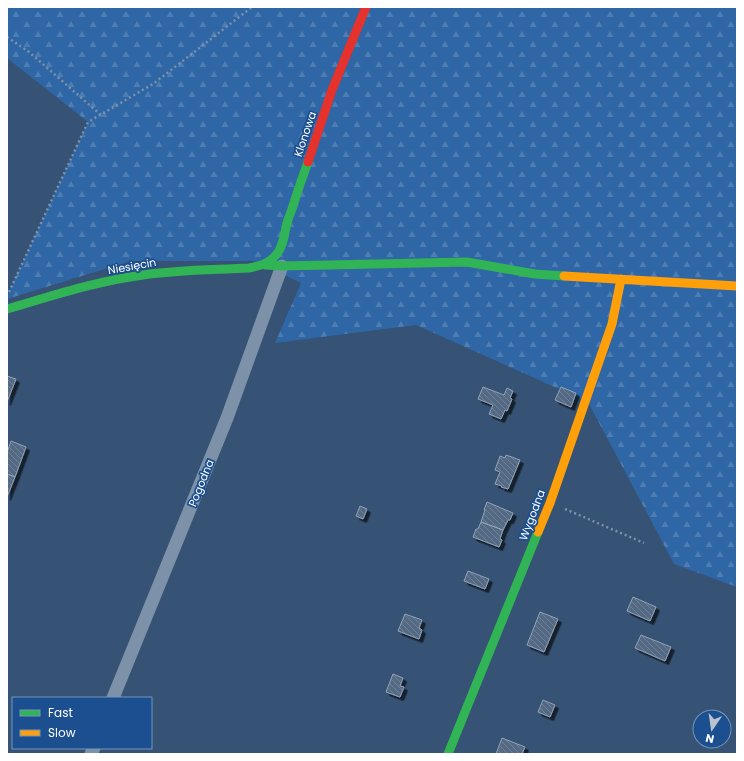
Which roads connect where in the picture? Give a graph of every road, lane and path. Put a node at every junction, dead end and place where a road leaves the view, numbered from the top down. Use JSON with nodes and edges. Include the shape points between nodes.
{"nodes":[{"id":1,"x":252,"y":7,"type":"edge"},
{"id":2,"x":366,"y":7,"type":"edge"},
{"id":3,"x":7,"y":37,"type":"edge"},
{"id":4,"x":101,"y":115,"type":"junction"},
{"id":5,"x":265,"y":265,"type":"junction"},
{"id":6,"x":282,"y":266,"type":"junction"},
{"id":7,"x":621,"y":279,"type":"junction"},
{"id":8,"x":737,"y":286,"type":"edge"},
{"id":9,"x":7,"y":296,"type":"edge"},
{"id":10,"x":7,"y":308,"type":"edge"},
{"id":11,"x":550,"y":503,"type":"junction"},
{"id":12,"x":644,"y":543,"type":"dead end"},
{"id":13,"x":113,"y":697,"type":"edge"},
{"id":14,"x":448,"y":754,"type":"edge"}],
"edges":[{"from":1,"to":4,"type":"path","via":[[153,84]]},
{"from":2,"to":5,"type":"street","name":"Klonowa","via":[[332,90],[287,223],[284,242],[278,253]]},
{"from":3,"to":4,"type":"path"},
{"from":4,"to":9,"type":"path","via":[[88,122]]},
{"from":5,"to":6,"type":"street","name":"Niesięcin"},
{"from":5,"to":10,"type":"street","name":"Niesięcin","via":[[142,275],[59,293]]},
{"from":6,"to":7,"type":"street","name":"Niesięcin","via":[[467,262],[535,274]]},
{"from":6,"to":13,"type":"street","name":"Pogodna","via":[[227,418]]},
{"from":7,"to":8,"type":"street","name":"Niesięcin"},
{"from":7,"to":11,"type":"street","name":"Wygodna","via":[[612,324]]},
{"from":11,"to":12,"type":"path"},
{"from":11,"to":14,"type":"street","name":"Wygodna"}]}
